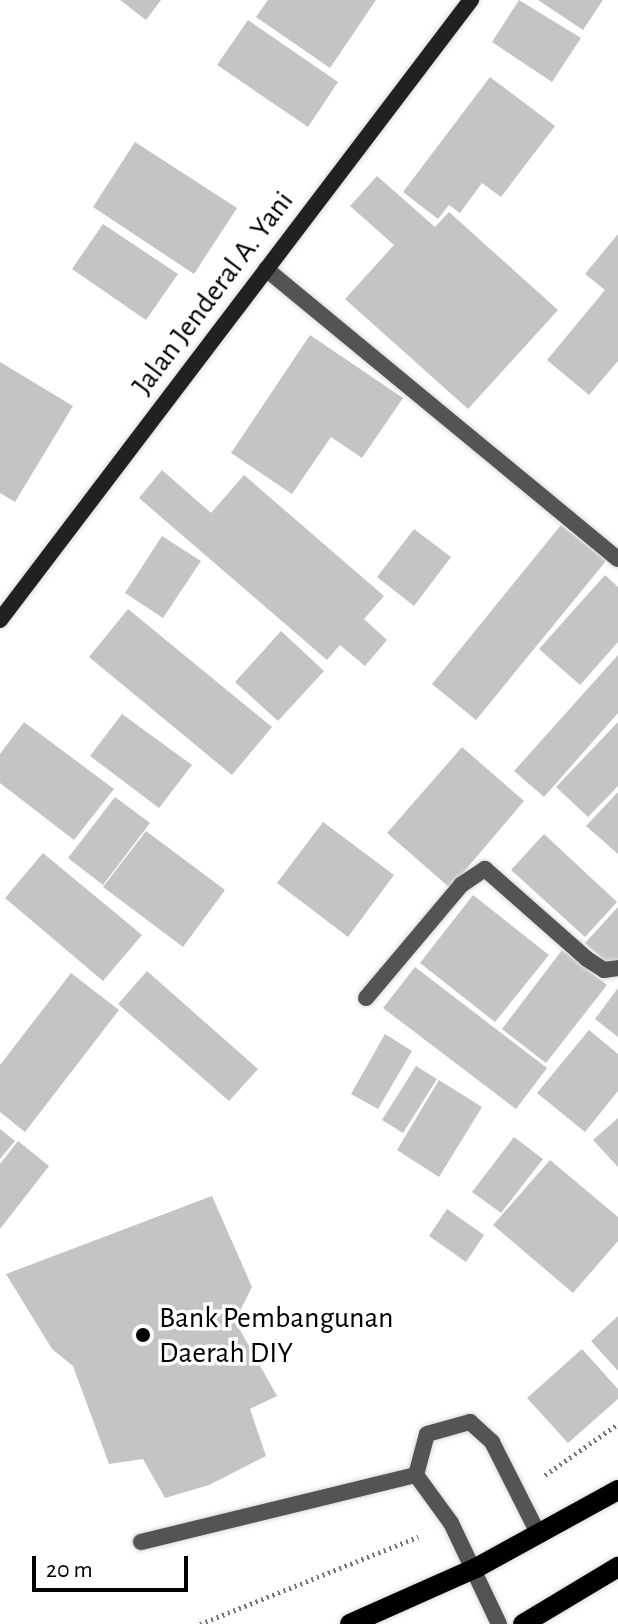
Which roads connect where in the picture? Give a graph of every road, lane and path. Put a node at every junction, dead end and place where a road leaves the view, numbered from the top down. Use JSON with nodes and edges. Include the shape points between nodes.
{"nodes":[{"id":1,"x":471,"y":0,"type":"edge"},
{"id":2,"x":266,"y":269,"type":"junction"},
{"id":3,"x":618,"y":559,"type":"edge"},
{"id":4,"x":0,"y":620,"type":"edge"},
{"id":5,"x":618,"y":968,"type":"edge"},
{"id":6,"x":366,"y":998,"type":"dead end"},
{"id":7,"x":416,"y":1475,"type":"junction"},
{"id":8,"x":618,"y":1490,"type":"edge"},
{"id":9,"x":539,"y":1535,"type":"junction"},
{"id":10,"x":141,"y":1542,"type":"dead end"},
{"id":11,"x":618,"y":1567,"type":"edge"},
{"id":12,"x":476,"y":1568,"type":"junction"},
{"id":13,"x":350,"y":1624,"type":"edge"},
{"id":14,"x":499,"y":1624,"type":"edge"},
{"id":15,"x":523,"y":1624,"type":"edge"}],
"edges":[{"from":1,"to":2,"type":"street","name":"Jalan Jenderal A. Yani"},
{"from":2,"to":3,"type":"street"},
{"from":2,"to":4,"type":"street","name":"Jalan Jenderal A. Yani"},
{"from":5,"to":6,"type":"street","via":[[604,970],[587,959],[485,869],[461,885]]},
{"from":7,"to":9,"type":"street","via":[[427,1434],[470,1422],[492,1442]]},
{"from":7,"to":10,"type":"street"},
{"from":7,"to":12,"type":"street"},
{"from":8,"to":9,"type":"main road"},
{"from":9,"to":12,"type":"main road"},
{"from":11,"to":15,"type":"main road"},
{"from":12,"to":13,"type":"main road"},
{"from":12,"to":14,"type":"street"}]}
